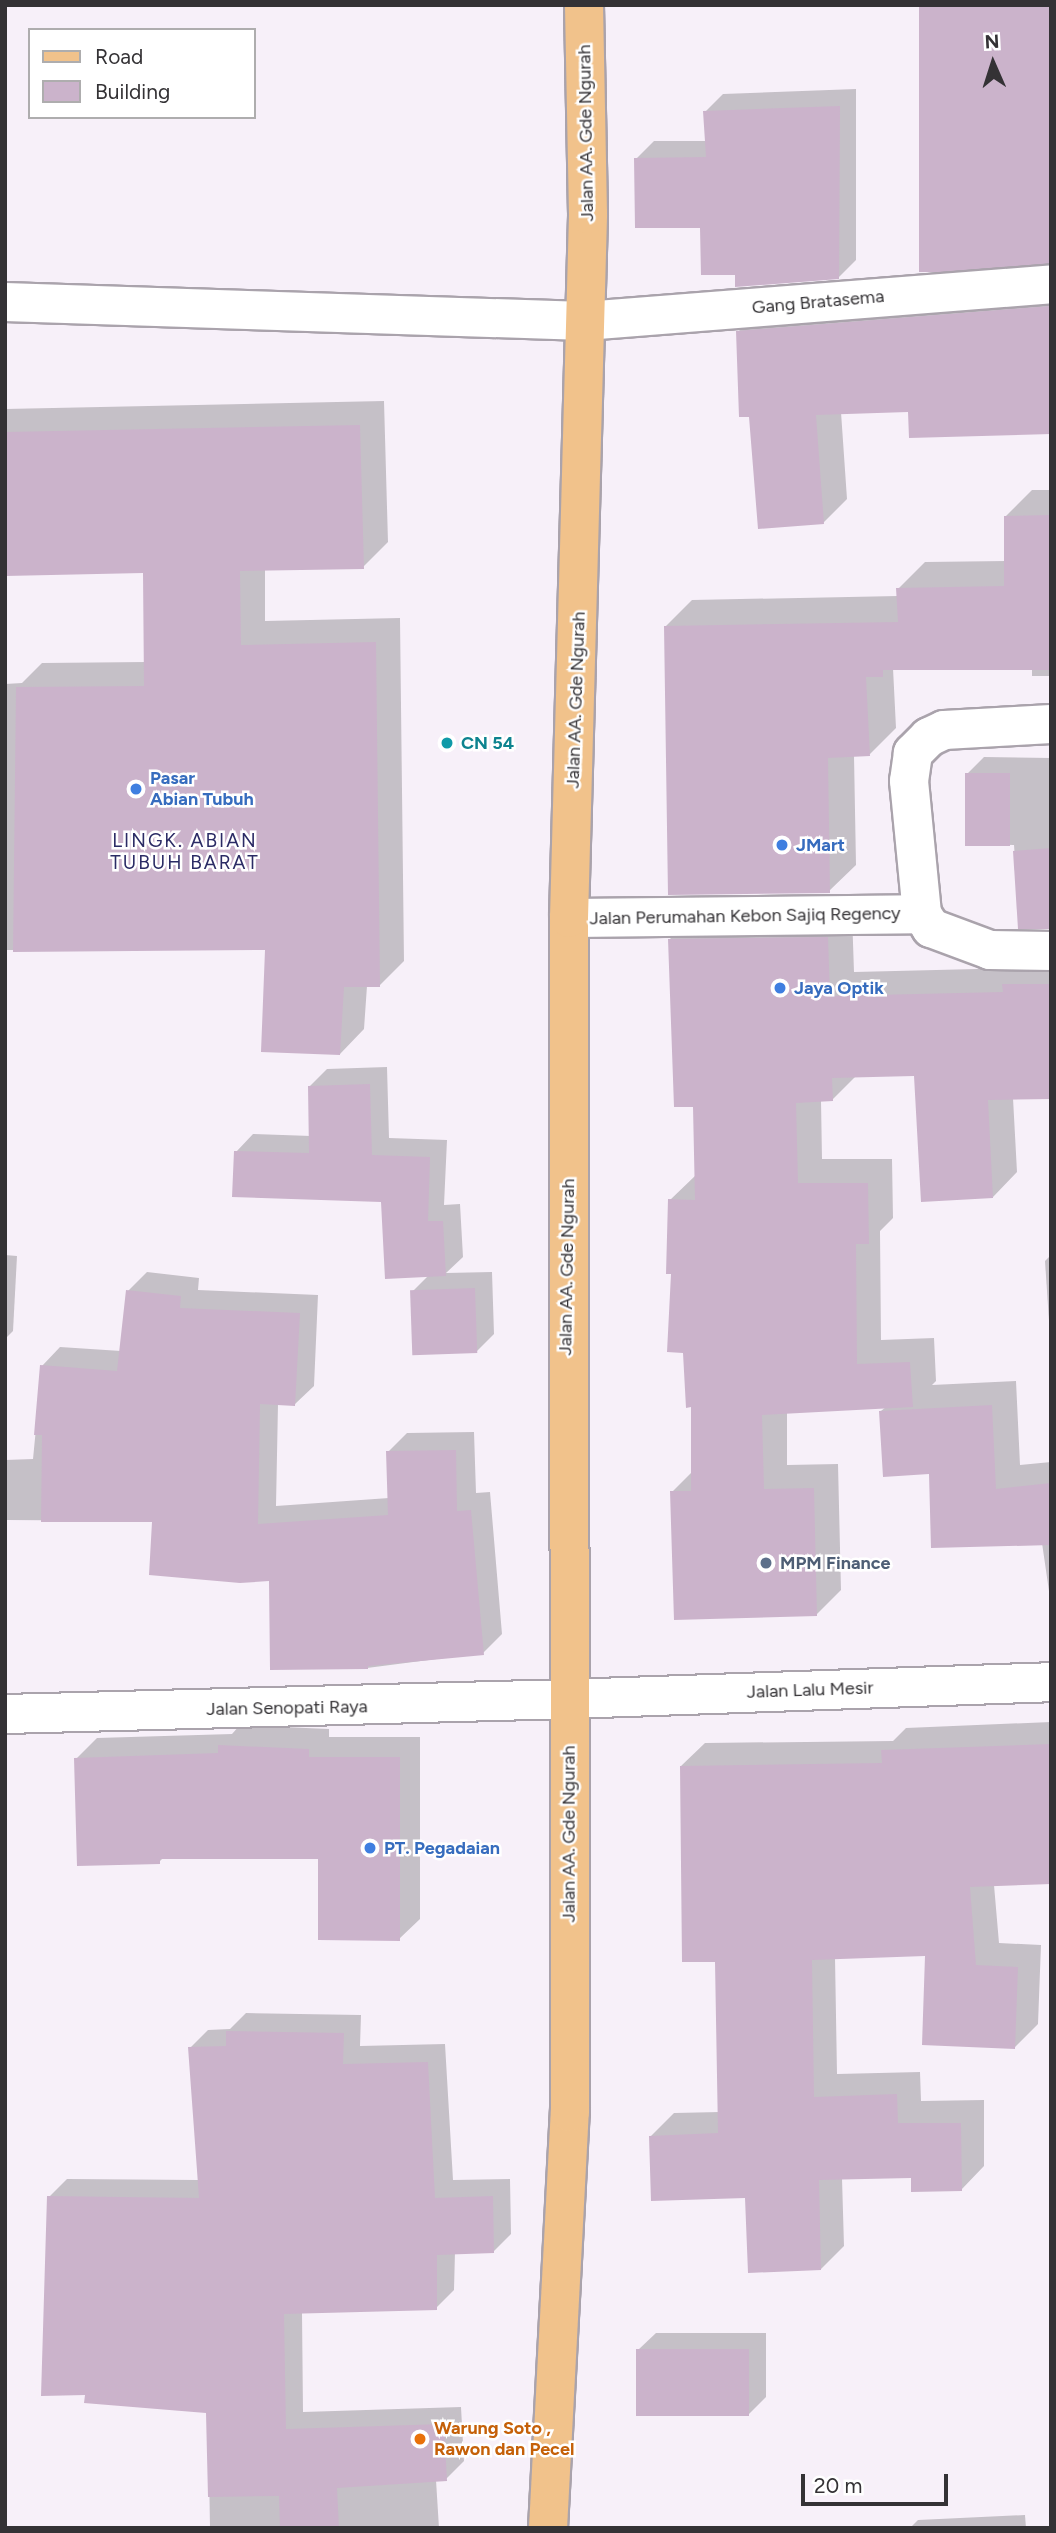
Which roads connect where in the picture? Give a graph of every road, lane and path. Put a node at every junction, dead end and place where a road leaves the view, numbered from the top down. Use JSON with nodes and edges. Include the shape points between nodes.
{"nodes":[{"id":1,"x":584,"y":5,"type":"edge"},
{"id":2,"x":1051,"y":284,"type":"edge"},
{"id":3,"x":5,"y":302,"type":"edge"},
{"id":4,"x":585,"y":321,"type":"junction"},
{"id":5,"x":1051,"y":724,"type":"edge"},
{"id":6,"x":922,"y":914,"type":"junction"},
{"id":7,"x":569,"y":918,"type":"junction"},
{"id":8,"x":1051,"y":951,"type":"edge"},
{"id":9,"x":1051,"y":1682,"type":"edge"},
{"id":10,"x":569,"y":1699,"type":"junction"},
{"id":11,"x":5,"y":1714,"type":"edge"},
{"id":12,"x":548,"y":2528,"type":"edge"}],
"edges":[{"from":1,"to":4,"type":"main road","name":"Jalan AA. Gde Ngurah"},
{"from":2,"to":4,"type":"street","name":"Gang Bratasema"},
{"from":3,"to":4,"type":"street","name":"Gang Bratasema"},
{"from":4,"to":7,"type":"main road","name":"Jalan AA. Gde Ngurah"},
{"from":5,"to":6,"type":"street","name":"Jalan Perumahan Kebon Sajiq Regency","via":[[944,730],[913,753],[909,781]]},
{"from":6,"to":7,"type":"street","name":"Jalan Perumahan Kebon Sajiq Regency"},
{"from":6,"to":8,"type":"street","name":"Jalan Perumahan Kebon Sajiq Regency","via":[[930,928],[990,950]]},
{"from":7,"to":10,"type":"main road","name":"Jalan AA. Gde Ngurah"},
{"from":9,"to":10,"type":"street","name":"Jalan Lalu Mesir"},
{"from":10,"to":11,"type":"street","name":"Jalan Senopati Raya"},
{"from":10,"to":12,"type":"main road","name":"Jalan AA. Gde Ngurah","via":[[569,2112]]}]}
